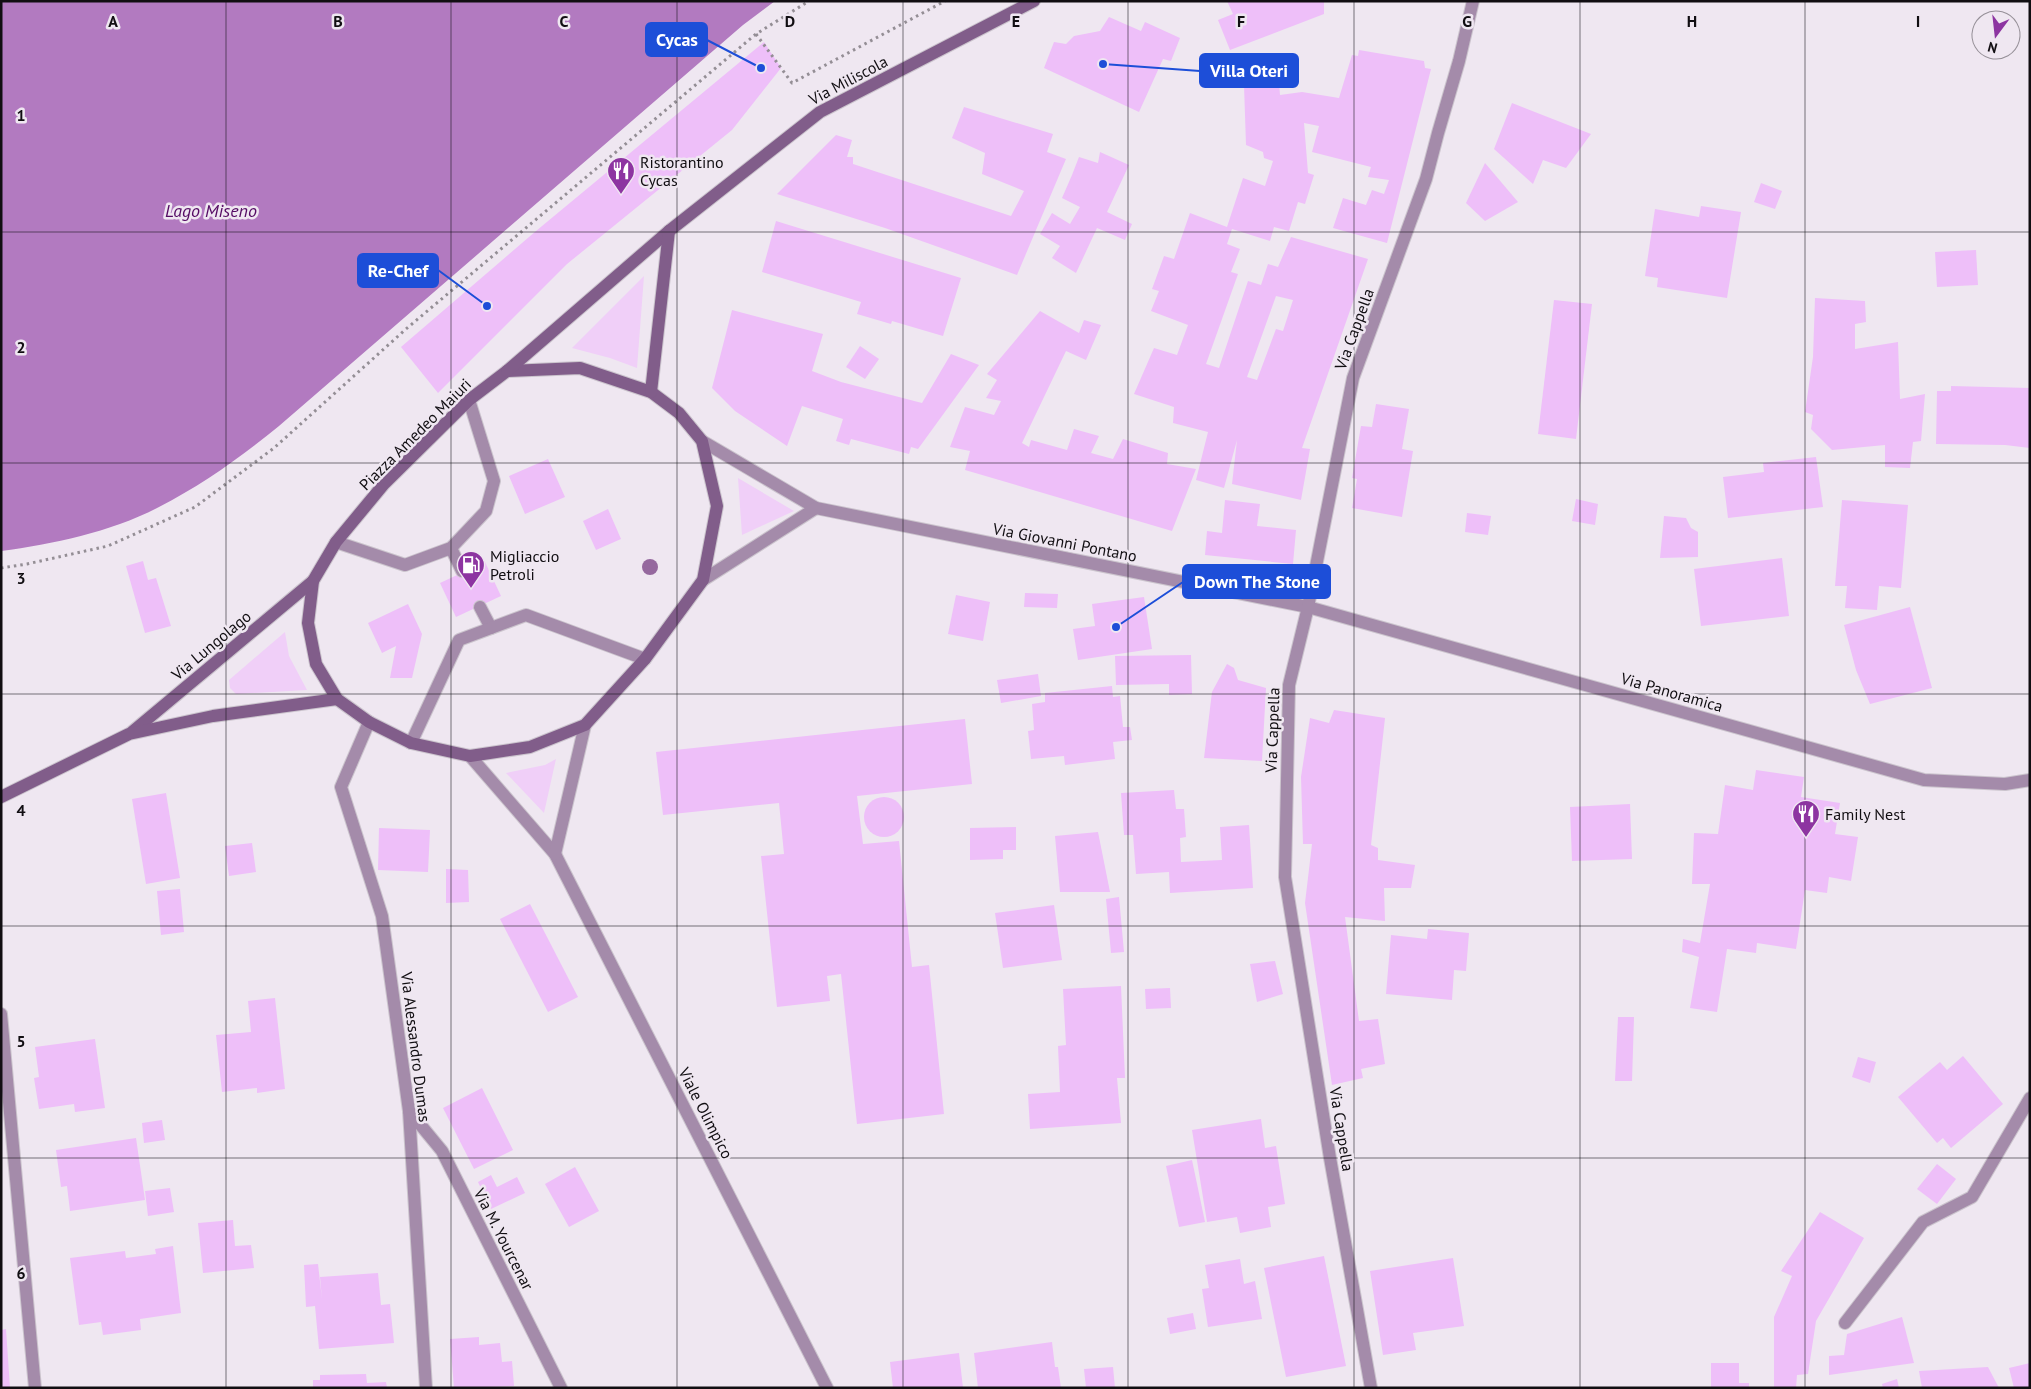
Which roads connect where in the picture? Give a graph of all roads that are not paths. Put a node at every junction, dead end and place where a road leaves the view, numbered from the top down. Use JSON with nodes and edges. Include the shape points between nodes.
{"nodes":[{"id":1,"x":1034,"y":1,"type":"edge"},
{"id":2,"x":1472,"y":1,"type":"edge"},
{"id":3,"x":670,"y":231,"type":"junction"},
{"id":4,"x":507,"y":371,"type":"junction"},
{"id":5,"x":651,"y":392,"type":"junction"},
{"id":6,"x":469,"y":400,"type":"junction"},
{"id":7,"x":702,"y":441,"type":"junction"},
{"id":8,"x":816,"y":508,"type":"junction"},
{"id":9,"x":336,"y":542,"type":"junction"},
{"id":10,"x":450,"y":548,"type":"junction"},
{"id":11,"x":462,"y":571,"type":"dead end"},
{"id":12,"x":702,"y":580,"type":"junction"},
{"id":13,"x":313,"y":581,"type":"junction"},
{"id":14,"x":480,"y":607,"type":"dead end"},
{"id":15,"x":1308,"y":607,"type":"junction"},
{"id":16,"x":491,"y":628,"type":"junction"},
{"id":17,"x":645,"y":659,"type":"junction"},
{"id":18,"x":337,"y":700,"type":"junction"},
{"id":19,"x":369,"y":722,"type":"junction"},
{"id":20,"x":585,"y":725,"type":"junction"},
{"id":21,"x":129,"y":734,"type":"junction"},
{"id":22,"x":411,"y":742,"type":"junction"},
{"id":23,"x":470,"y":756,"type":"junction"},
{"id":24,"x":2030,"y":780,"type":"edge"},
{"id":25,"x":1,"y":797,"type":"edge"},
{"id":26,"x":555,"y":854,"type":"junction"},
{"id":27,"x":1,"y":1014,"type":"edge"},
{"id":28,"x":2030,"y":1098,"type":"edge"},
{"id":29,"x":409,"y":1111,"type":"junction"},
{"id":30,"x":1845,"y":1323,"type":"dead end"},
{"id":31,"x":35,"y":1388,"type":"edge"},
{"id":32,"x":426,"y":1388,"type":"edge"},
{"id":33,"x":560,"y":1388,"type":"edge"},
{"id":34,"x":827,"y":1388,"type":"edge"},
{"id":35,"x":1371,"y":1388,"type":"edge"}],
"edges":[{"from":1,"to":3,"type":"main road","name":"Via Miliscola","via":[[820,112]]},
{"from":2,"to":15,"type":"street","name":"Via Cappella","via":[[1459,62],[1426,179],[1353,378]]},
{"from":3,"to":4,"type":"main road","name":"Via Miliscola"},
{"from":3,"to":5,"type":"main road"},
{"from":4,"to":5,"type":"main road","name":"Piazza Amedeo Maiuri","via":[[580,368]]},
{"from":4,"to":6,"type":"main road","name":"Piazza Amedeo Maiuri"},
{"from":5,"to":7,"type":"main road","name":"Piazza Amedeo Maiuri","via":[[679,413]]},
{"from":6,"to":9,"type":"main road","name":"Piazza Amedeo Maiuri","via":[[384,484]]},
{"from":6,"to":10,"type":"street","via":[[494,481],[486,511]]},
{"from":7,"to":8,"type":"street","name":"Via Giovanni Pontano"},
{"from":7,"to":12,"type":"main road","name":"Piazza Amedeo Maiuri","via":[[716,506]]},
{"from":8,"to":12,"type":"street"},
{"from":8,"to":15,"type":"street","name":"Via Giovanni Pontano"},
{"from":9,"to":10,"type":"street","via":[[405,565]]},
{"from":9,"to":13,"type":"main road","name":"Piazza Amedeo Maiuri"},
{"from":10,"to":11,"type":"street"},
{"from":12,"to":17,"type":"main road","name":"Piazza Amedeo Maiuri"},
{"from":13,"to":18,"type":"main road","name":"Piazza Amedeo Maiuri","via":[[308,623],[316,664]]},
{"from":13,"to":21,"type":"main road","name":"Via Lungolago"},
{"from":14,"to":16,"type":"street"},
{"from":15,"to":24,"type":"street","name":"Via Panoramica","via":[[1924,780],[2006,784]]},
{"from":15,"to":35,"type":"street","name":"Via Cappella","via":[[1289,685],[1285,877]]},
{"from":16,"to":17,"type":"street","via":[[526,615]]},
{"from":16,"to":22,"type":"street","via":[[459,640]]},
{"from":17,"to":20,"type":"main road","name":"Piazza Amedeo Maiuri"},
{"from":18,"to":19,"type":"main road","name":"Piazza Amedeo Maiuri"},
{"from":18,"to":21,"type":"main road","name":"Via Lungolago","via":[[213,716]]},
{"from":19,"to":22,"type":"main road","name":"Piazza Amedeo Maiuri"},
{"from":19,"to":29,"type":"street","name":"Via Alessandro Dumas","via":[[341,787],[382,916]]},
{"from":20,"to":23,"type":"main road","name":"Piazza Amedeo Maiuri","via":[[530,747]]},
{"from":20,"to":26,"type":"street"},
{"from":21,"to":25,"type":"main road","name":"Via Lungolago"},
{"from":22,"to":23,"type":"main road","name":"Piazza Amedeo Maiuri"},
{"from":23,"to":26,"type":"street","name":"Viale Olimpico"},
{"from":26,"to":34,"type":"street","name":"Viale Olimpico"},
{"from":27,"to":31,"type":"street"},
{"from":28,"to":30,"type":"street","via":[[1972,1197],[1923,1222]]},
{"from":29,"to":32,"type":"street","name":"Via Alessandro Dumas"},
{"from":29,"to":33,"type":"street","name":"Via M. Yourcenar","via":[[442,1151]]}]}
